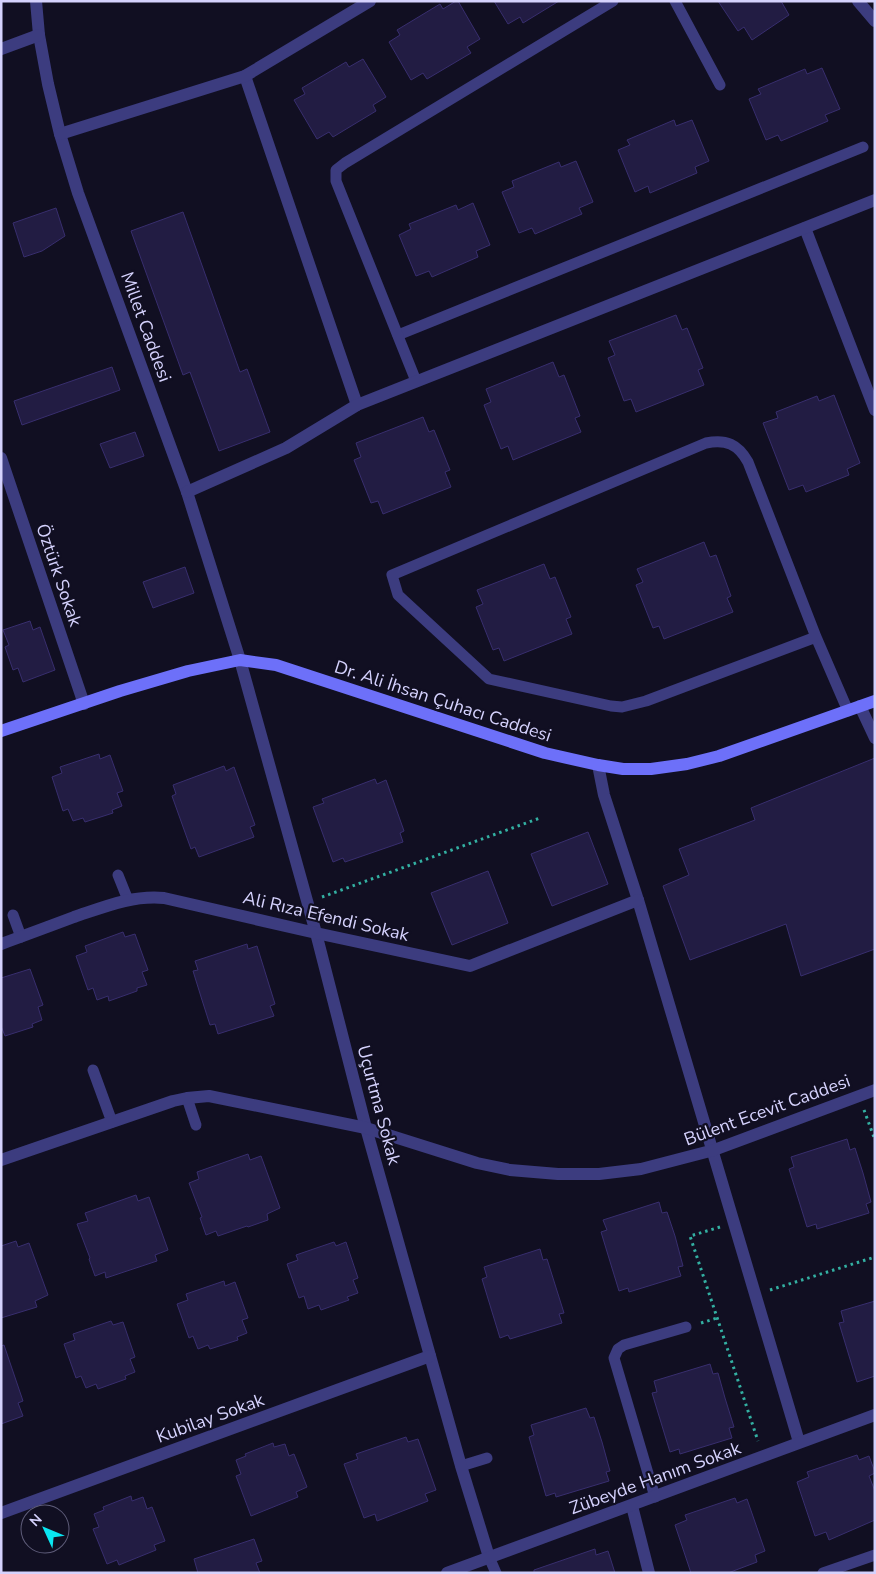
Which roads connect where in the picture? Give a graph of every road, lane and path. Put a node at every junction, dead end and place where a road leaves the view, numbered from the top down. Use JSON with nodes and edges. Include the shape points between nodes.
{"nodes":[{"id":1,"x":36,"y":1,"type":"edge"},
{"id":2,"x":370,"y":1,"type":"edge"},
{"id":3,"x":613,"y":1,"type":"edge"},
{"id":4,"x":675,"y":1,"type":"edge"},
{"id":5,"x":858,"y":1,"type":"edge"},
{"id":6,"x":875,"y":21,"type":"edge"},
{"id":7,"x":39,"y":35,"type":"junction"},
{"id":8,"x":1,"y":49,"type":"edge"},
{"id":9,"x":246,"y":76,"type":"junction"},
{"id":10,"x":720,"y":85,"type":"dead end"},
{"id":11,"x":60,"y":134,"type":"junction"},
{"id":12,"x":863,"y":147,"type":"dead end"},
{"id":13,"x":875,"y":200,"type":"edge"},
{"id":14,"x":805,"y":228,"type":"junction"},
{"id":15,"x":398,"y":335,"type":"junction"},
{"id":16,"x":416,"y":381,"type":"junction"},
{"id":17,"x":357,"y":405,"type":"junction"},
{"id":18,"x":875,"y":410,"type":"edge"},
{"id":19,"x":1,"y":458,"type":"edge"},
{"id":20,"x":187,"y":492,"type":"junction"},
{"id":21,"x":816,"y":637,"type":"junction"},
{"id":22,"x":240,"y":660,"type":"junction"},
{"id":23,"x":875,"y":701,"type":"edge"},
{"id":24,"x":84,"y":704,"type":"junction"},
{"id":25,"x":860,"y":706,"type":"junction"},
{"id":26,"x":848,"y":711,"type":"junction"},
{"id":27,"x":1,"y":731,"type":"edge"},
{"id":28,"x":875,"y":738,"type":"edge"},
{"id":29,"x":598,"y":765,"type":"junction"},
{"id":30,"x":540,"y":818,"type":"dead end"},
{"id":31,"x":118,"y":875,"type":"dead end"},
{"id":32,"x":128,"y":900,"type":"junction"},
{"id":33,"x":638,"y":900,"type":"junction"},
{"id":34,"x":308,"y":903,"type":"junction"},
{"id":35,"x":13,"y":915,"type":"dead end"},
{"id":36,"x":316,"y":933,"type":"junction"},
{"id":37,"x":21,"y":936,"type":"junction"},
{"id":38,"x":1,"y":944,"type":"edge"},
{"id":39,"x":93,"y":1070,"type":"dead end"},
{"id":40,"x":875,"y":1090,"type":"edge"},
{"id":41,"x":859,"y":1096,"type":"junction"},
{"id":42,"x":187,"y":1098,"type":"junction"},
{"id":43,"x":112,"y":1122,"type":"junction"},
{"id":44,"x":196,"y":1125,"type":"dead end"},
{"id":45,"x":366,"y":1128,"type":"junction"},
{"id":46,"x":875,"y":1140,"type":"edge"},
{"id":47,"x":714,"y":1150,"type":"junction"},
{"id":48,"x":1,"y":1160,"type":"edge"},
{"id":49,"x":735,"y":1223,"type":"junction"},
{"id":50,"x":875,"y":1257,"type":"edge"},
{"id":51,"x":756,"y":1295,"type":"junction"},
{"id":52,"x":686,"y":1327,"type":"dead end"},
{"id":53,"x":430,"y":1356,"type":"junction"},
{"id":54,"x":875,"y":1415,"type":"edge"},
{"id":55,"x":799,"y":1442,"type":"junction"},
{"id":56,"x":763,"y":1456,"type":"junction"},
{"id":57,"x":487,"y":1458,"type":"dead end"},
{"id":58,"x":461,"y":1466,"type":"junction"},
{"id":59,"x":655,"y":1497,"type":"junction"},
{"id":60,"x":632,"y":1506,"type":"junction"},
{"id":61,"x":1,"y":1513,"type":"edge"},
{"id":62,"x":875,"y":1555,"type":"edge"},
{"id":63,"x":489,"y":1557,"type":"junction"},
{"id":64,"x":447,"y":1573,"type":"edge"},
{"id":65,"x":496,"y":1573,"type":"edge"},
{"id":66,"x":649,"y":1573,"type":"edge"},
{"id":67,"x":823,"y":1573,"type":"edge"}],
"edges":[{"from":1,"to":7,"type":"street","name":"Millet Caddesi"},
{"from":2,"to":9,"type":"street"},
{"from":3,"to":15,"type":"lane","via":[[336,170],[336,182]]},
{"from":4,"to":10,"type":"lane"},
{"from":5,"to":6,"type":"street"},
{"from":7,"to":8,"type":"street"},
{"from":7,"to":11,"type":"street","name":"Millet Caddesi"},
{"from":9,"to":11,"type":"street"},
{"from":9,"to":17,"type":"street"},
{"from":11,"to":20,"type":"street","name":"Millet Caddesi","via":[[78,193]]},
{"from":12,"to":15,"type":"lane"},
{"from":13,"to":14,"type":"street"},
{"from":14,"to":16,"type":"street"},
{"from":14,"to":18,"type":"street"},
{"from":15,"to":16,"type":"lane"},
{"from":16,"to":17,"type":"street"},
{"from":17,"to":20,"type":"street","via":[[286,448]]},
{"from":19,"to":24,"type":"street","name":"Öztürk Sokak"},
{"from":20,"to":22,"type":"street","name":"Millet Caddesi"},
{"from":21,"to":21,"type":"lane","via":[[748,462],[737,446],[728,442],[706,443],[392,575],[398,595],[489,679],[611,706],[622,707],[646,701]]},
{"from":21,"to":26,"type":"lane"},
{"from":22,"to":24,"type":"street","name":"Dr. Ali İhsan Çuhacı Caddesi","via":[[188,671]]},
{"from":22,"to":29,"type":"street","name":"Dr. Ali İhsan Çuhacı Caddesi","via":[[276,666],[545,753]]},
{"from":22,"to":34,"type":"street","name":"Uçurtma Sokak"},
{"from":23,"to":25,"type":"street","name":"Dr. Ali İhsan Çuhacı Caddesi"},
{"from":24,"to":27,"type":"street","name":"Dr. Ali İhsan Çuhacı Caddesi"},
{"from":25,"to":26,"type":"street","name":"Dr. Ali İhsan Çuhacı Caddesi"},
{"from":25,"to":28,"type":"street"},
{"from":26,"to":29,"type":"street","name":"Dr. Ali İhsan Çuhacı Caddesi","via":[[687,764],[651,769]]},
{"from":29,"to":33,"type":"street"},
{"from":30,"to":34,"type":"path"},
{"from":31,"to":32,"type":"lane"},
{"from":32,"to":36,"type":"street","name":"Ali Rıza Efendi Sokak","via":[[164,898]]},
{"from":32,"to":37,"type":"street","name":"Ali Rıza Efendi Sokak"},
{"from":33,"to":36,"type":"street","name":"Ali Rıza Efendi Sokak","via":[[470,966]]},
{"from":33,"to":47,"type":"street"},
{"from":34,"to":36,"type":"street","name":"Uçurtma Sokak"},
{"from":35,"to":37,"type":"lane"},
{"from":36,"to":45,"type":"street","name":"Uçurtma Sokak"},
{"from":37,"to":38,"type":"street","name":"Ali Rıza Efendi Sokak"},
{"from":39,"to":43,"type":"lane"},
{"from":40,"to":41,"type":"street","name":"Bülent Ecevit Caddesi"},
{"from":41,"to":46,"type":"path"},
{"from":41,"to":47,"type":"street","name":"Bülent Ecevit Caddesi"},
{"from":42,"to":43,"type":"street","name":"Bülent Ecevit Caddesi"},
{"from":42,"to":44,"type":"lane"},
{"from":42,"to":45,"type":"street","name":"Bülent Ecevit Caddesi","via":[[222,1097]]},
{"from":43,"to":48,"type":"street","name":"Bülent Ecevit Caddesi"},
{"from":45,"to":47,"type":"street","name":"Bülent Ecevit Caddesi","via":[[477,1163],[558,1174],[641,1169]]},
{"from":45,"to":53,"type":"street","name":"Uçurtma Sokak"},
{"from":47,"to":49,"type":"street"},
{"from":49,"to":51,"type":"street"},
{"from":49,"to":56,"type":"path","via":[[690,1236]]},
{"from":50,"to":51,"type":"path"},
{"from":51,"to":55,"type":"street"},
{"from":52,"to":59,"type":"lane","via":[[624,1344],[614,1358]]},
{"from":53,"to":58,"type":"street","name":"Uçurtma Sokak"},
{"from":53,"to":61,"type":"street","name":"Kubilay Sokak"},
{"from":54,"to":55,"type":"street","name":"Zübeyde Hanım Sokak"},
{"from":55,"to":56,"type":"street","name":"Zübeyde Hanım Sokak"},
{"from":56,"to":59,"type":"street","name":"Zübeyde Hanım Sokak"},
{"from":57,"to":58,"type":"lane"},
{"from":58,"to":63,"type":"street","name":"Uçurtma Sokak"},
{"from":59,"to":60,"type":"street","name":"Zübeyde Hanım Sokak"},
{"from":60,"to":63,"type":"street","name":"Zübeyde Hanım Sokak"},
{"from":60,"to":66,"type":"street"},
{"from":62,"to":67,"type":"lane"},
{"from":63,"to":64,"type":"street","name":"Zübeyde Hanım Sokak"},
{"from":63,"to":65,"type":"lane"}]}
